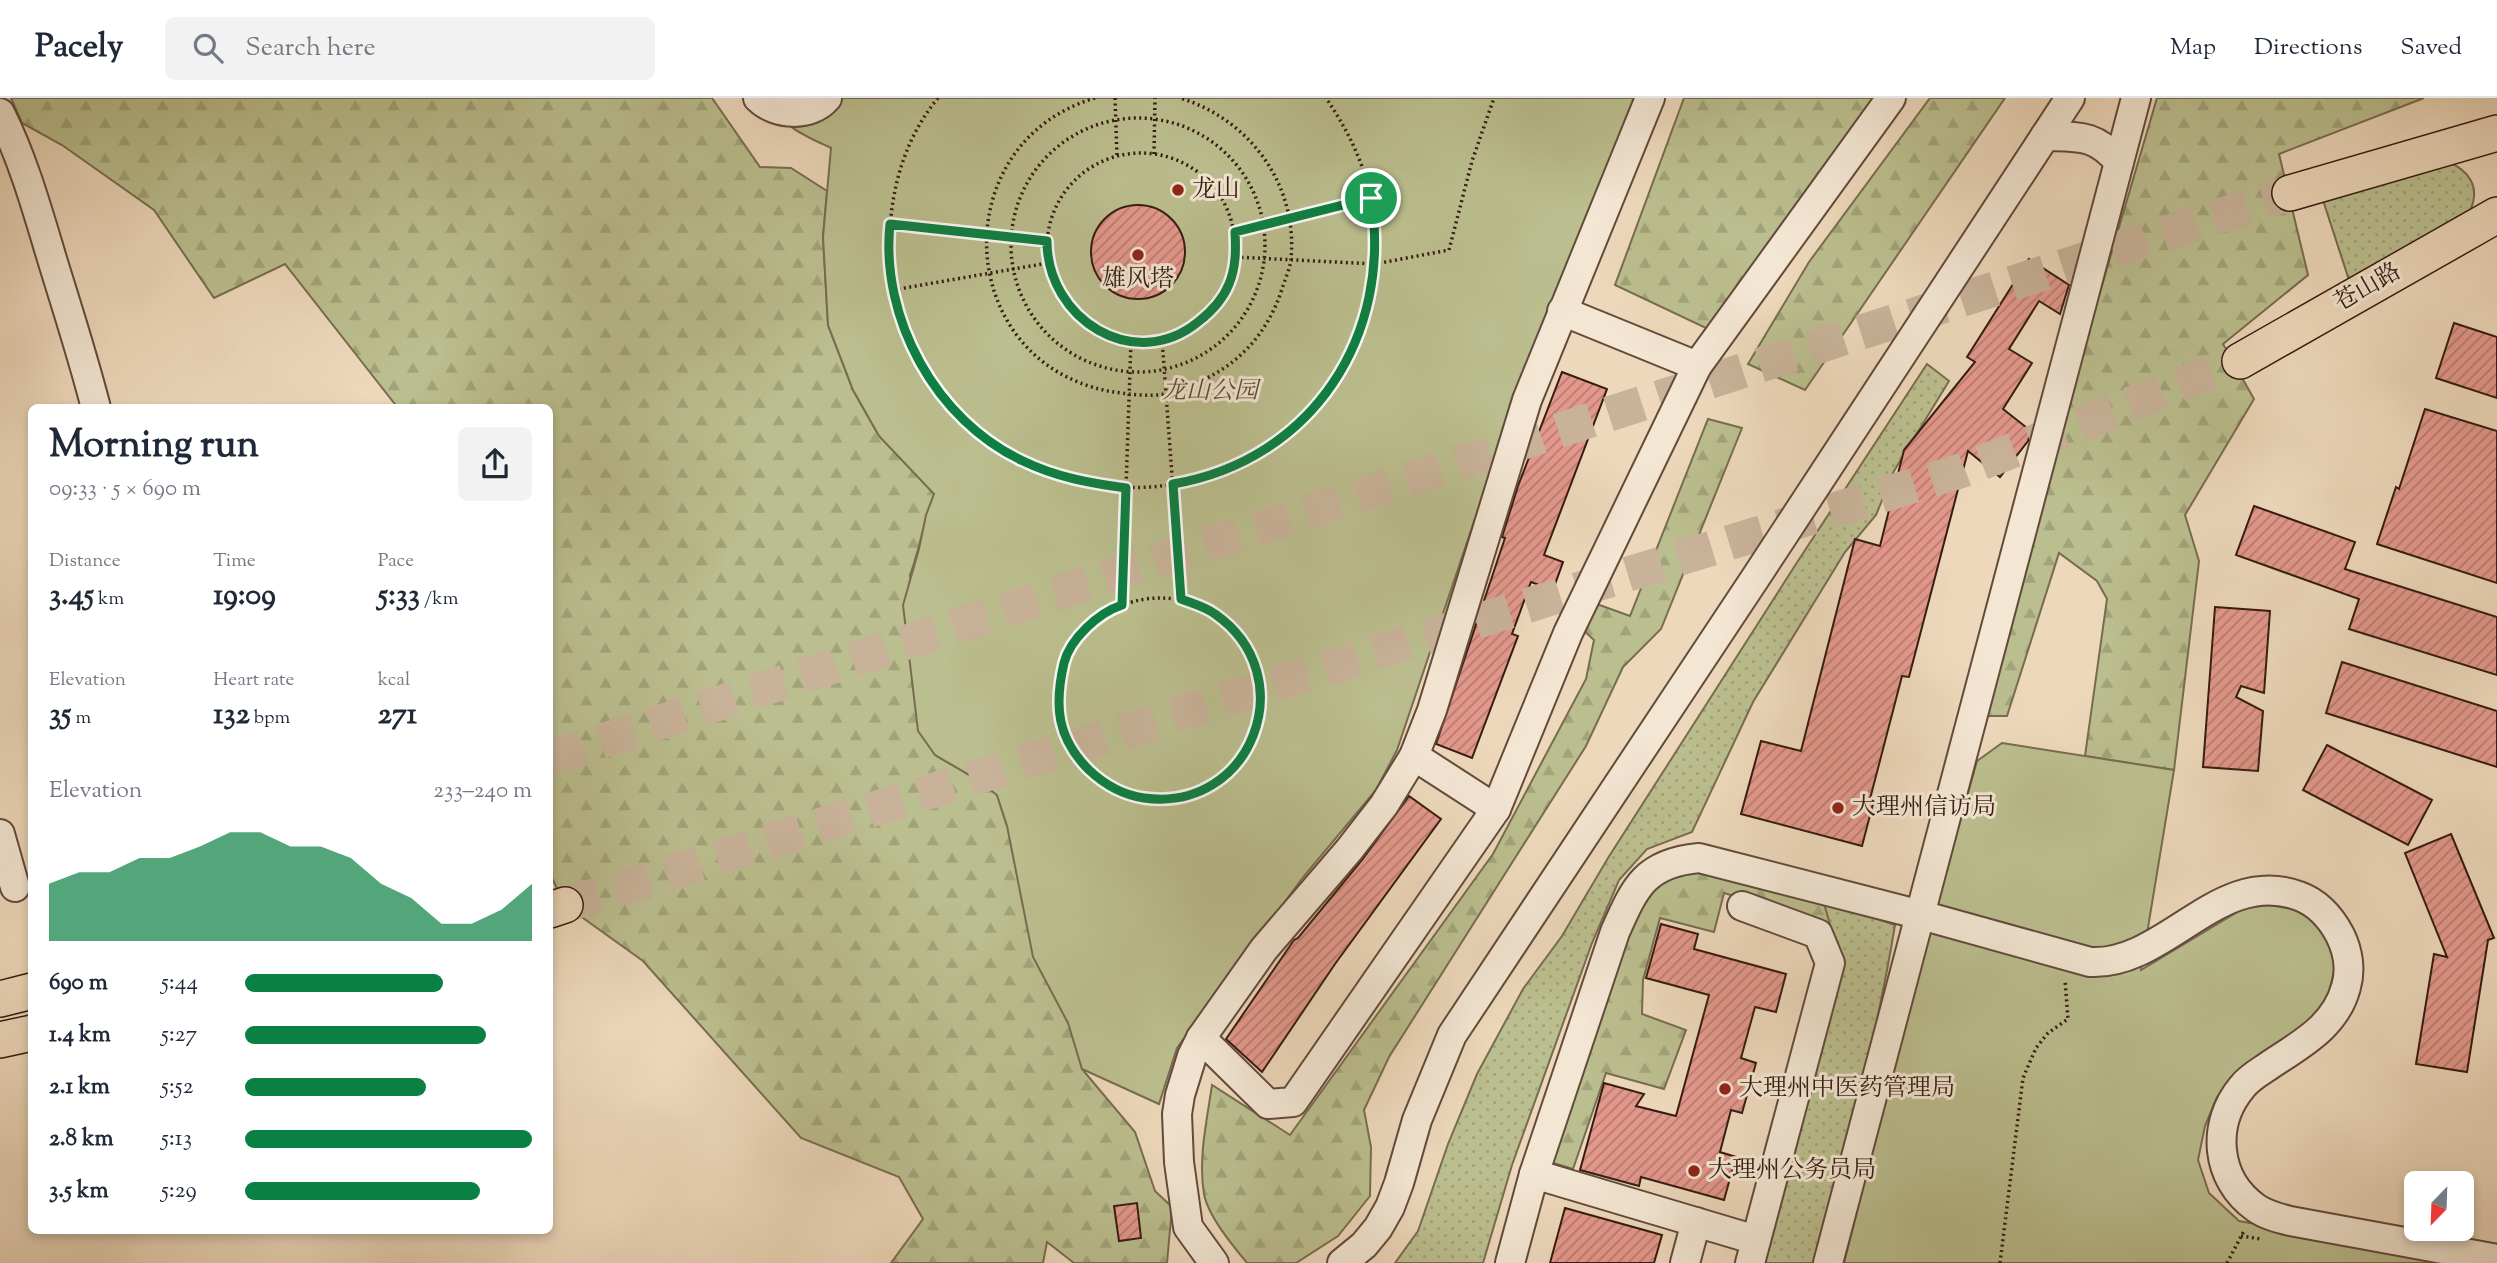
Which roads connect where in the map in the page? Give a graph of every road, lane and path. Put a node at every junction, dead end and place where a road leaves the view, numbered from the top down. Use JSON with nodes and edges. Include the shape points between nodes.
{"nodes":[{"id":1,"x":758,"y":98,"type":"edge"},
{"id":2,"x":827,"y":98,"type":"edge"},
{"id":3,"x":938,"y":98,"type":"edge"},
{"id":4,"x":1095,"y":98,"type":"edge"},
{"id":5,"x":1115,"y":98,"type":"edge"},
{"id":6,"x":1155,"y":98,"type":"edge"},
{"id":7,"x":1180,"y":98,"type":"edge"},
{"id":8,"x":1326,"y":98,"type":"edge"},
{"id":9,"x":1494,"y":98,"type":"edge"},
{"id":10,"x":1650,"y":98,"type":"edge"},
{"id":11,"x":1891,"y":98,"type":"edge"},
{"id":12,"x":2070,"y":98,"type":"edge"},
{"id":13,"x":2136,"y":98,"type":"edge"},
{"id":14,"x":1155,"y":119,"type":"junction"},
{"id":15,"x":1116,"y":120,"type":"junction"},
{"id":16,"x":3,"y":126,"type":"edge"},
{"id":17,"x":2045,"y":136,"type":"junction"},
{"id":18,"x":2495,"y":139,"type":"edge"},
{"id":19,"x":1154,"y":154,"type":"junction"},
{"id":20,"x":1117,"y":156,"type":"junction"},
{"id":21,"x":2119,"y":162,"type":"junction"},
{"id":22,"x":2290,"y":192,"type":"tunnel mouth"},
{"id":23,"x":1371,"y":198,"type":"junction"},
{"id":24,"x":2497,"y":215,"type":"edge"},
{"id":25,"x":1290,"y":218,"type":"junction"},
{"id":26,"x":890,"y":224,"type":"junction"},
{"id":27,"x":1264,"y":224,"type":"junction"},
{"id":28,"x":1235,"y":232,"type":"junction"},
{"id":29,"x":985,"y":234,"type":"junction"},
{"id":30,"x":1011,"y":237,"type":"junction"},
{"id":31,"x":1047,"y":241,"type":"junction"},
{"id":32,"x":1236,"y":257,"type":"junction"},
{"id":33,"x":1265,"y":259,"type":"junction"},
{"id":34,"x":1291,"y":260,"type":"junction"},
{"id":35,"x":1048,"y":262,"type":"junction"},
{"id":36,"x":1375,"y":264,"type":"junction"},
{"id":37,"x":1013,"y":269,"type":"junction"},
{"id":38,"x":988,"y":273,"type":"junction"},
{"id":39,"x":894,"y":290,"type":"junction"},
{"id":40,"x":1562,"y":311,"type":"junction"},
{"id":41,"x":1162,"y":339,"type":"junction"},
{"id":42,"x":1131,"y":341,"type":"junction"},
{"id":43,"x":2239,"y":361,"type":"tunnel mouth"},
{"id":44,"x":1697,"y":366,"type":"junction"},
{"id":45,"x":1164,"y":370,"type":"junction"},
{"id":46,"x":1129,"y":372,"type":"junction"},
{"id":47,"x":1166,"y":394,"type":"junction"},
{"id":48,"x":1129,"y":395,"type":"junction"},
{"id":49,"x":95,"y":404,"type":"edge"},
{"id":50,"x":1173,"y":484,"type":"junction"},
{"id":51,"x":1126,"y":488,"type":"junction"},
{"id":52,"x":1181,"y":599,"type":"junction"},
{"id":53,"x":1122,"y":605,"type":"junction"},
{"id":54,"x":1414,"y":756,"type":"junction"},
{"id":55,"x":1496,"y":810,"type":"junction"},
{"id":56,"x":0,"y":834,"type":"edge"},
{"id":57,"x":15,"y":887,"type":"dead end"},
{"id":58,"x":1741,"y":906,"type":"dead end"},
{"id":59,"x":1921,"y":915,"type":"junction"},
{"id":60,"x":2064,"y":955,"type":"junction"},
{"id":61,"x":28,"y":992,"type":"edge"},
{"id":62,"x":0,"y":999,"type":"edge"},
{"id":63,"x":28,"y":1034,"type":"edge"},
{"id":64,"x":1201,"y":1038,"type":"junction"},
{"id":65,"x":0,"y":1040,"type":"edge"},
{"id":66,"x":1534,"y":1174,"type":"junction"},
{"id":67,"x":2256,"y":1208,"type":"junction"},
{"id":68,"x":1696,"y":1222,"type":"junction"},
{"id":69,"x":1188,"y":1227,"type":"junction"},
{"id":70,"x":2494,"y":1251,"type":"edge"},
{"id":71,"x":1753,"y":1252,"type":"edge"},
{"id":72,"x":1184,"y":1263,"type":"edge"},
{"id":73,"x":1214,"y":1263,"type":"edge"},
{"id":74,"x":1342,"y":1263,"type":"edge"},
{"id":75,"x":1510,"y":1263,"type":"edge"},
{"id":76,"x":1685,"y":1263,"type":"edge"},
{"id":77,"x":1828,"y":1263,"type":"edge"},
{"id":78,"x":2000,"y":1263,"type":"edge"},
{"id":79,"x":2227,"y":1263,"type":"edge"}],
"edges":[{"from":1,"to":2,"type":"street","via":[[793,113]]},
{"from":3,"to":26,"type":"path","via":[[902,164]]},
{"from":4,"to":29,"type":"path","via":[[1075,104],[1040,126],[1012,156],[994,193]]},
{"from":5,"to":15,"type":"path"},
{"from":6,"to":14,"type":"path"},
{"from":7,"to":25,"type":"path","via":[[1236,125],[1262,154]]},
{"from":8,"to":23,"type":"path","via":[[1359,156]]},
{"from":9,"to":36,"type":"path","via":[[1449,250]]},
{"from":10,"to":40,"type":"street"},
{"from":11,"to":44,"type":"street"},
{"from":12,"to":17,"type":"street"},
{"from":13,"to":21,"type":"street"},
{"from":14,"to":15,"type":"path"},
{"from":14,"to":19,"type":"path"},
{"from":14,"to":27,"type":"path","via":[[1204,137],[1238,165],[1255,193]]},
{"from":15,"to":20,"type":"path"},
{"from":15,"to":30,"type":"path","via":[[1083,130],[1055,148],[1033,174],[1017,204]]},
{"from":16,"to":49,"type":"street","via":[[31,189]]},
{"from":17,"to":21,"type":"street","via":[[2092,139]]},
{"from":17,"to":74,"type":"street","via":[[1452,1035],[1417,1120],[1390,1207],[1364,1245]]},
{"from":18,"to":22,"type":"main road"},
{"from":19,"to":20,"type":"path"},
{"from":19,"to":28,"type":"path","via":[[1177,160],[1216,188]]},
{"from":20,"to":31,"type":"path","via":[[1076,178],[1061,196]]},
{"from":21,"to":59,"type":"street"},
{"from":23,"to":25,"type":"path"},
{"from":23,"to":36,"type":"path"},
{"from":24,"to":43,"type":"main road","name":"苍山路"},
{"from":25,"to":27,"type":"path"},
{"from":25,"to":34,"type":"path"},
{"from":26,"to":29,"type":"path"},
{"from":26,"to":39,"type":"path"},
{"from":27,"to":28,"type":"path"},
{"from":27,"to":33,"type":"path"},
{"from":28,"to":32,"type":"path"},
{"from":29,"to":30,"type":"path"},
{"from":29,"to":38,"type":"path"},
{"from":30,"to":31,"type":"path"},
{"from":30,"to":37,"type":"path"},
{"from":31,"to":35,"type":"path"},
{"from":32,"to":33,"type":"path"},
{"from":32,"to":41,"type":"path","via":[[1228,286],[1212,310],[1189,329]]},
{"from":33,"to":34,"type":"path"},
{"from":33,"to":45,"type":"path","via":[[1257,292],[1242,320],[1221,343],[1194,360]]},
{"from":34,"to":36,"type":"path"},
{"from":34,"to":47,"type":"path","via":[[1275,313],[1252,345],[1223,370]]},
{"from":35,"to":37,"type":"path"},
{"from":35,"to":42,"type":"path","via":[[1055,286],[1068,306],[1107,335]]},
{"from":36,"to":50,"type":"path","via":[[1372,293],[1349,358],[1308,414],[1254,456],[1222,471]]},
{"from":37,"to":38,"type":"path"},
{"from":37,"to":46,"type":"path","via":[[1022,297],[1040,326],[1065,349],[1095,365]]},
{"from":38,"to":39,"type":"path"},
{"from":38,"to":48,"type":"path","via":[[1000,308],[1022,342],[1052,368],[1088,387]]},
{"from":39,"to":51,"type":"path","via":[[906,334],[921,365],[964,420],[990,442],[1041,469],[1086,483]]},
{"from":40,"to":44,"type":"street"},
{"from":40,"to":54,"type":"street","via":[[1527,400]]},
{"from":41,"to":42,"type":"path"},
{"from":41,"to":45,"type":"path"},
{"from":42,"to":46,"type":"path"},
{"from":44,"to":55,"type":"street","via":[[1568,633]]},
{"from":45,"to":46,"type":"path"},
{"from":45,"to":47,"type":"path"},
{"from":46,"to":48,"type":"path"},
{"from":47,"to":48,"type":"path"},
{"from":47,"to":50,"type":"path"},
{"from":48,"to":51,"type":"path"},
{"from":50,"to":51,"type":"path"},
{"from":50,"to":52,"type":"path"},
{"from":51,"to":53,"type":"path"},
{"from":52,"to":53,"type":"path","via":[[1146,598]]},
{"from":52,"to":53,"type":"path","via":[[1214,612],[1238,634],[1255,662],[1262,693],[1258,726],[1245,755],[1223,779],[1195,794],[1163,801],[1130,796],[1101,782],[1076,757],[1061,726],[1058,691],[1066,657],[1085,629]]},
{"from":54,"to":55,"type":"street"},
{"from":54,"to":64,"type":"street","via":[[1384,805],[1264,949]]},
{"from":55,"to":64,"type":"street","via":[[1293,1102],[1268,1104]]},
{"from":56,"to":57,"type":"street"},
{"from":58,"to":71,"type":"street","via":[[1818,934],[1830,962]]},
{"from":59,"to":60,"type":"street"},
{"from":59,"to":66,"type":"street","via":[[1699,858],[1671,862],[1653,871],[1637,887],[1615,932]]},
{"from":59,"to":77,"type":"street"},
{"from":60,"to":67,"type":"street","via":[[2105,963],[2125,958],[2228,900],[2267,889],[2305,899],[2335,925],[2348,963],[2342,1002],[2318,1033],[2243,1085],[2225,1117],[2221,1140],[2226,1173]]},
{"from":60,"to":78,"type":"path","via":[[2068,1019],[2036,1048],[2024,1078]]},
{"from":61,"to":62,"type":"main road"},
{"from":63,"to":65,"type":"main road"},
{"from":64,"to":69,"type":"street","via":[[1185,1076],[1177,1114]]},
{"from":66,"to":68,"type":"street"},
{"from":66,"to":75,"type":"street"},
{"from":67,"to":70,"type":"street","via":[[2290,1221]]},
{"from":67,"to":79,"type":"path"},
{"from":68,"to":71,"type":"street"},
{"from":68,"to":76,"type":"street"},
{"from":69,"to":72,"type":"street"},
{"from":69,"to":73,"type":"street"}]}
